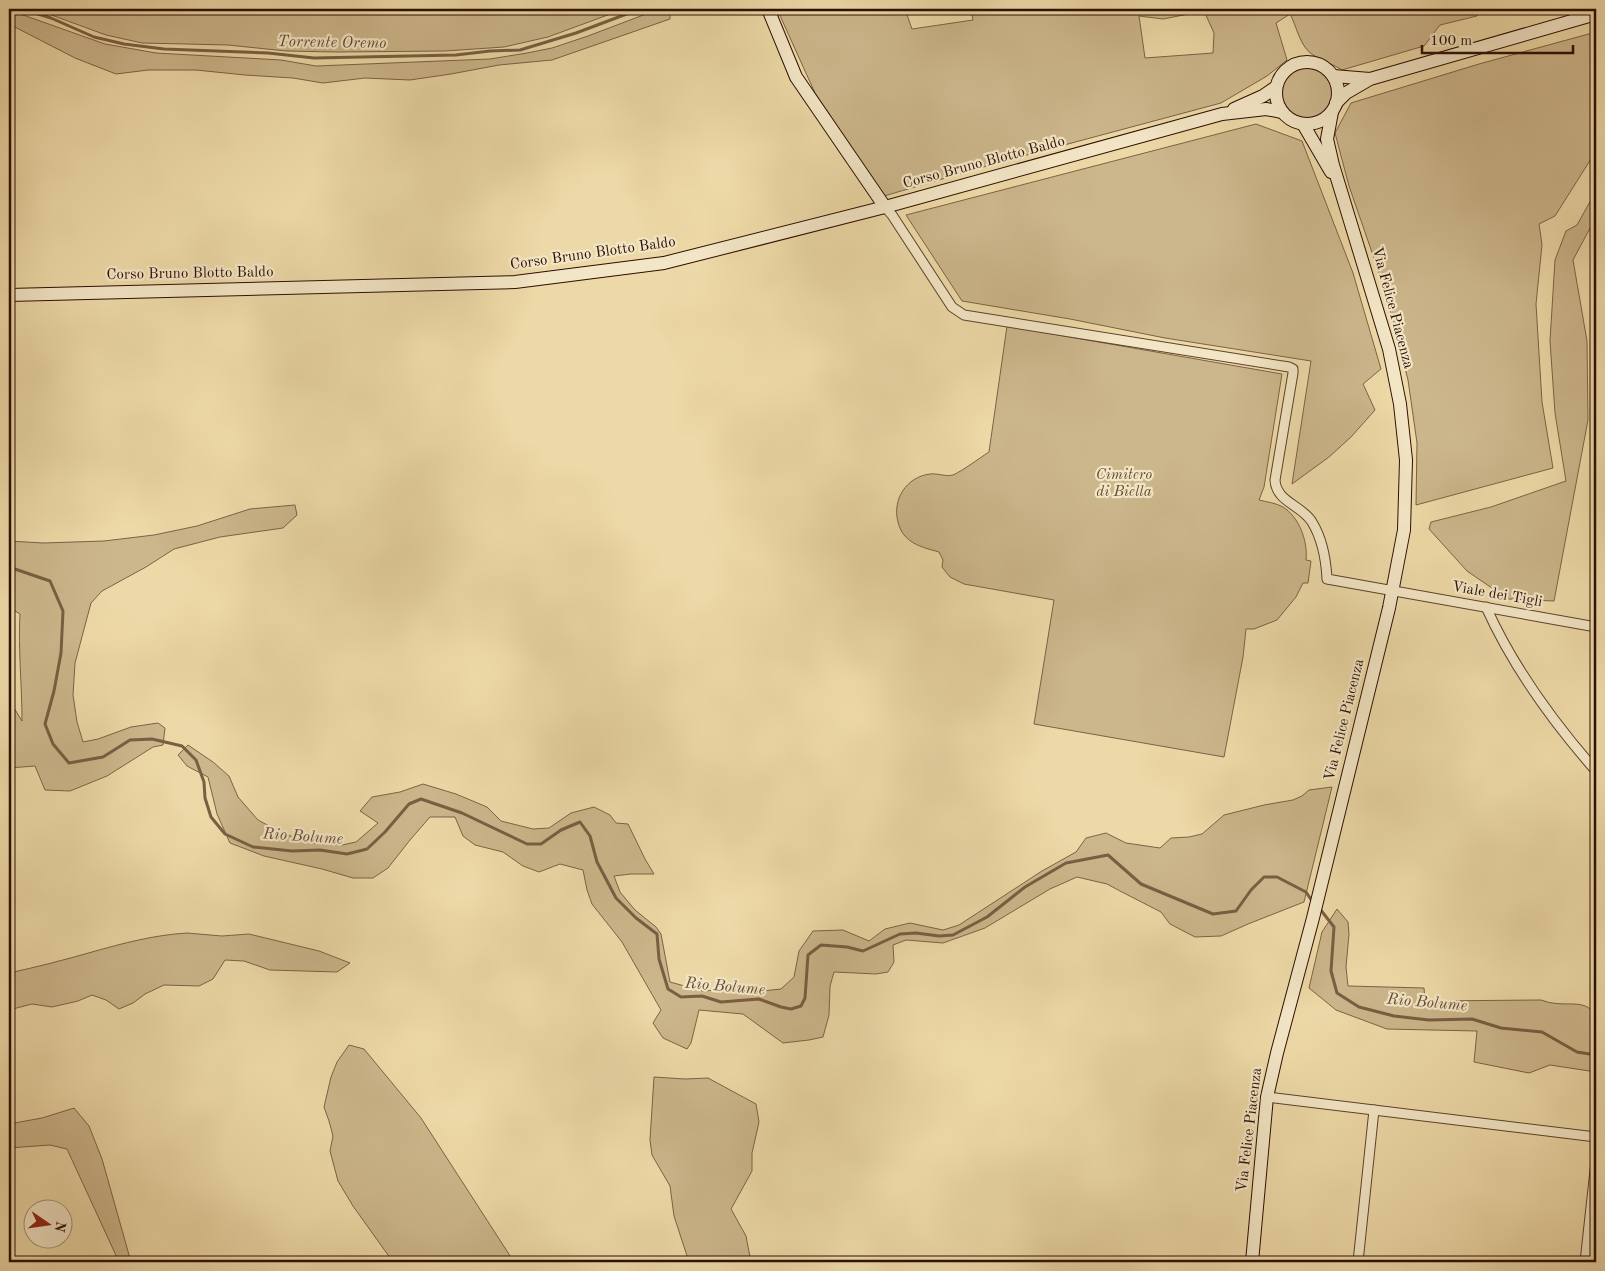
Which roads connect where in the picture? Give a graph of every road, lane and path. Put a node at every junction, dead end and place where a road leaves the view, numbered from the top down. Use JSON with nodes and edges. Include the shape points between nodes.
{"nodes":[{"id":1,"x":768,"y":9,"type":"edge"},
{"id":2,"x":1596,"y":14,"type":"edge"},
{"id":3,"x":1333,"y":76,"type":"junction"},
{"id":4,"x":1370,"y":79,"type":"junction"},
{"id":5,"x":1276,"y":87,"type":"junction"},
{"id":6,"x":1334,"y":107,"type":"junction"},
{"id":7,"x":1282,"y":112,"type":"junction"},
{"id":8,"x":1222,"y":114,"type":"junction"},
{"id":9,"x":1303,"y":124,"type":"junction"},
{"id":10,"x":1340,"y":186,"type":"junction"},
{"id":11,"x":885,"y":207,"type":"junction"},
{"id":12,"x":9,"y":294,"type":"edge"},
{"id":13,"x":1392,"y":591,"type":"junction"},
{"id":14,"x":1486,"y":607,"type":"junction"},
{"id":15,"x":1596,"y":627,"type":"edge"},
{"id":16,"x":1596,"y":771,"type":"edge"},
{"id":17,"x":1267,"y":1097,"type":"junction"},
{"id":18,"x":1374,"y":1110,"type":"junction"},
{"id":19,"x":1596,"y":1137,"type":"edge"},
{"id":20,"x":1596,"y":1162,"type":"edge"},
{"id":21,"x":1252,"y":1262,"type":"edge"},
{"id":22,"x":1358,"y":1262,"type":"edge"},
{"id":23,"x":1585,"y":1262,"type":"edge"}],
"edges":[{"from":1,"to":11,"type":"main road","via":[[796,77]]},
{"from":2,"to":4,"type":"main road"},
{"from":3,"to":4,"type":"main road"},
{"from":3,"to":5,"type":"main road","via":[[1319,64],[1301,62],[1284,70]]},
{"from":3,"to":6,"type":"main road","via":[[1338,94]]},
{"from":4,"to":6,"type":"main road","via":[[1346,93]]},
{"from":5,"to":7,"type":"main road","via":[[1277,105]]},
{"from":5,"to":8,"type":"main road","name":"Corso Bruno Blotto Baldo"},
{"from":6,"to":9,"type":"main road","via":[[1319,122]]},
{"from":6,"to":10,"type":"main road","name":"Via Felice Piacenza","via":[[1327,139]]},
{"from":7,"to":8,"type":"main road","name":"Corso Bruno Blotto Baldo","via":[[1266,109]]},
{"from":7,"to":9,"type":"main road"},
{"from":8,"to":11,"type":"main road","name":"Corso Bruno Blotto Baldo"},
{"from":9,"to":10,"type":"main road","name":"Via Felice Piacenza"},
{"from":10,"to":13,"type":"main road","name":"Via Felice Piacenza","via":[[1388,349],[1400,404],[1406,460],[1404,530]]},
{"from":11,"to":12,"type":"main road","name":"Corso Bruno Blotto Baldo","via":[[664,263],[515,282]]},
{"from":11,"to":13,"type":"street","name":"Viale dei Tigli","via":[[952,307],[964,315],[1292,369],[1276,489],[1312,521],[1326,557],[1327,579]]},
{"from":13,"to":14,"type":"street","name":"Viale dei Tigli"},
{"from":13,"to":17,"type":"main road","name":"Via Felice Piacenza"},
{"from":14,"to":15,"type":"street","name":"Viale dei Tigli"},
{"from":14,"to":16,"type":"street","via":[[1533,690],[1570,742]]},
{"from":17,"to":18,"type":"street"},
{"from":17,"to":21,"type":"main road","name":"Via Felice Piacenza"},
{"from":18,"to":19,"type":"street"},
{"from":18,"to":22,"type":"street"},
{"from":20,"to":23,"type":"street"}]}
